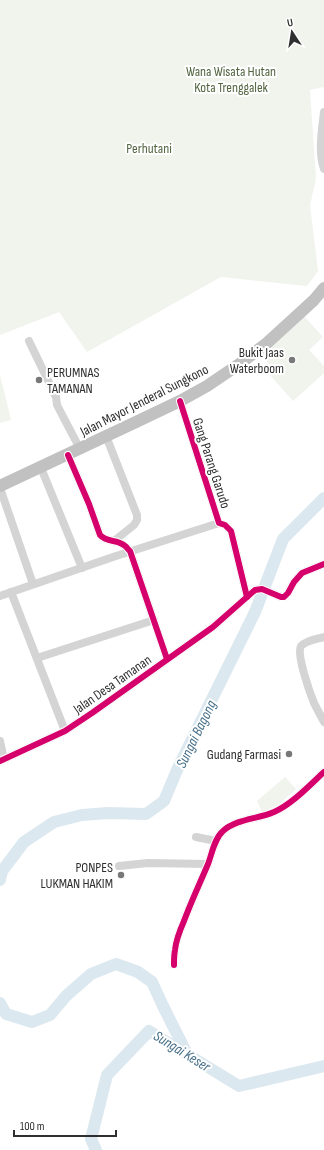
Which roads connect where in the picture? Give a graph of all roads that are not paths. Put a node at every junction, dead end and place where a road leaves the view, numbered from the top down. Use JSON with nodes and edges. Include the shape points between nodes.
{"nodes":[{"id":1,"x":324,"y":112,"type":"edge"},
{"id":2,"x":324,"y":169,"type":"edge"},
{"id":3,"x":324,"y":288,"type":"edge"},
{"id":4,"x":29,"y":341,"type":"dead end"},
{"id":5,"x":180,"y":401,"type":"junction"},
{"id":6,"x":106,"y":436,"type":"junction"},
{"id":7,"x":80,"y":449,"type":"junction"},
{"id":8,"x":68,"y":455,"type":"junction"},
{"id":9,"x":41,"y":468,"type":"junction"},
{"id":10,"x":0,"y":487,"type":"edge"},
{"id":11,"x":219,"y":523,"type":"junction"},
{"id":12,"x":114,"y":542,"type":"junction"},
{"id":13,"x":130,"y":551,"type":"junction"},
{"id":14,"x":324,"y":564,"type":"edge"},
{"id":15,"x":82,"y":568,"type":"junction"},
{"id":16,"x":33,"y":584,"type":"junction"},
{"id":17,"x":11,"y":592,"type":"junction"},
{"id":18,"x":0,"y":596,"type":"edge"},
{"id":19,"x":247,"y":597,"type":"junction"},
{"id":20,"x":154,"y":620,"type":"junction"},
{"id":21,"x":324,"y":637,"type":"edge"},
{"id":22,"x":38,"y":658,"type":"junction"},
{"id":23,"x":167,"y":659,"type":"junction"},
{"id":24,"x":324,"y":722,"type":"edge"},
{"id":25,"x":65,"y":731,"type":"junction"},
{"id":26,"x":0,"y":741,"type":"edge"},
{"id":27,"x":2,"y":760,"type":"edge"},
{"id":28,"x":324,"y":772,"type":"edge"},
{"id":29,"x":196,"y":837,"type":"dead end"},
{"id":30,"x":216,"y":841,"type":"junction"},
{"id":31,"x":208,"y":864,"type":"junction"},
{"id":32,"x":119,"y":866,"type":"dead end"},
{"id":33,"x":174,"y":965,"type":"dead end"}],
"edges":[{"from":1,"to":2,"type":"street","via":[[321,150]]},
{"from":3,"to":5,"type":"highway","name":"Jalan Mayor Jenderal Sungkono","via":[[267,344],[207,386]]},
{"from":4,"to":7,"type":"street","via":[[56,397],[57,405]]},
{"from":5,"to":6,"type":"highway","name":"Jalan Mayor Jenderal Sungkono"},
{"from":5,"to":11,"type":"street","name":"Gang Parang Garudo"},
{"from":6,"to":7,"type":"highway","name":"Jalan Mayor Jenderal Sungkono"},
{"from":6,"to":12,"type":"street","via":[[137,514],[134,525]]},
{"from":7,"to":8,"type":"highway","name":"Jalan Mayor Jenderal Sungkono"},
{"from":8,"to":9,"type":"highway","name":"Jalan Mayor Jenderal Sungkono"},
{"from":8,"to":12,"type":"street","via":[[100,535]]},
{"from":9,"to":10,"type":"highway","name":"Jalan Mayor Jenderal Sungkono"},
{"from":9,"to":15,"type":"street"},
{"from":10,"to":16,"type":"street"},
{"from":11,"to":13,"type":"street"},
{"from":11,"to":19,"type":"street","name":"Gang Parang Garudo","via":[[226,525],[231,531]]},
{"from":12,"to":13,"type":"street","via":[[120,543]]},
{"from":13,"to":15,"type":"street"},
{"from":13,"to":20,"type":"street"},
{"from":14,"to":19,"type":"street","name":"Jalan Desa Tamanan","via":[[302,573],[284,597],[262,589],[255,590]]},
{"from":15,"to":16,"type":"street"},
{"from":16,"to":17,"type":"street"},
{"from":17,"to":18,"type":"street"},
{"from":17,"to":22,"type":"street"},
{"from":19,"to":23,"type":"street","name":"Jalan Desa Tamanan","via":[[213,627]]},
{"from":20,"to":22,"type":"street"},
{"from":20,"to":23,"type":"street"},
{"from":21,"to":24,"type":"street","via":[[304,644],[300,649],[305,676]]},
{"from":22,"to":25,"type":"street"},
{"from":23,"to":25,"type":"street","name":"Jalan Desa Tamanan"},
{"from":25,"to":27,"type":"street","name":"Jalan Desa Tamanan"},
{"from":26,"to":27,"type":"street"},
{"from":28,"to":30,"type":"street","via":[[285,806],[229,827]]},
{"from":29,"to":30,"type":"street"},
{"from":30,"to":31,"type":"street"},
{"from":31,"to":32,"type":"street","via":[[148,863]]},
{"from":31,"to":33,"type":"street","via":[[180,931]]}]}
